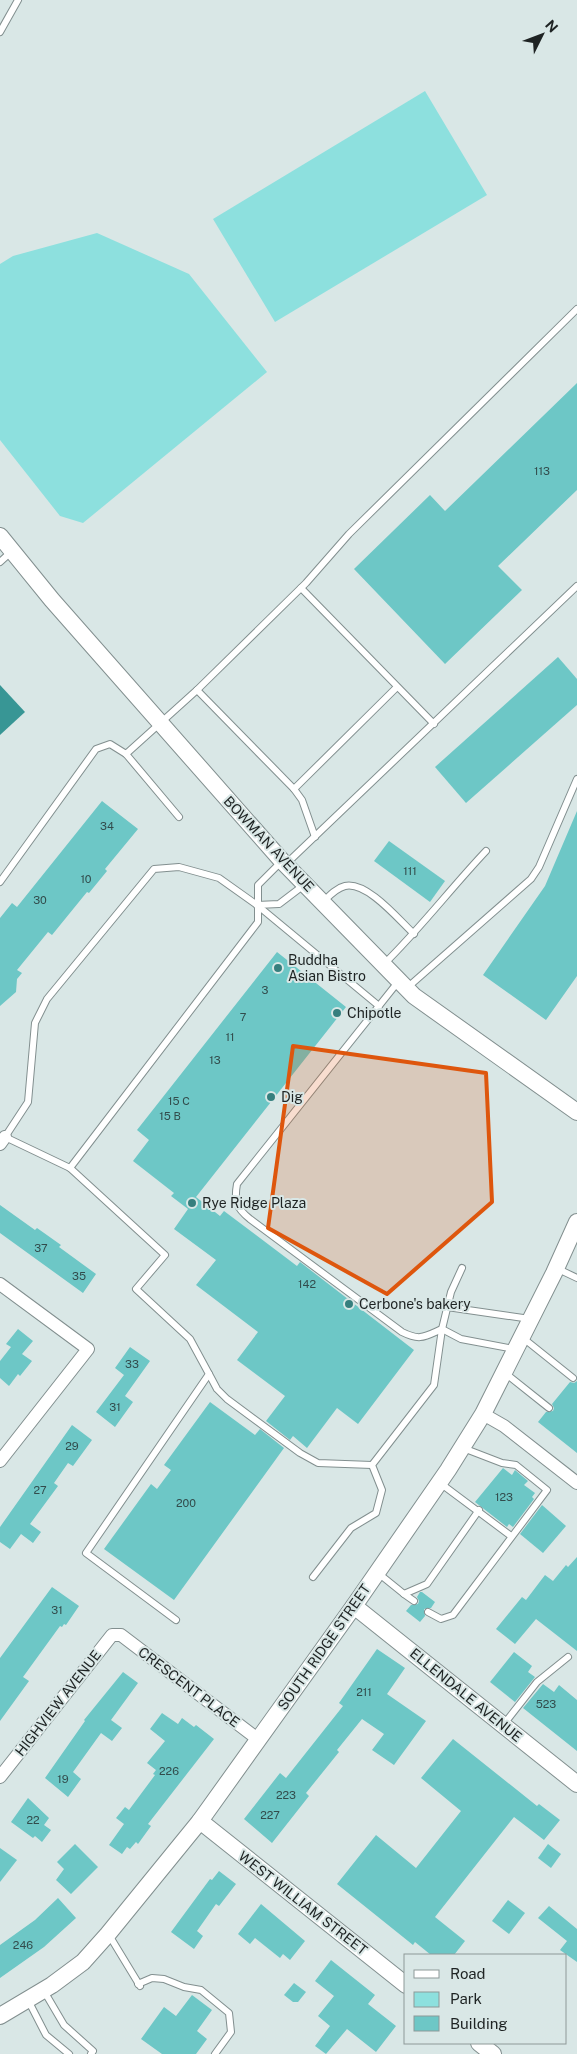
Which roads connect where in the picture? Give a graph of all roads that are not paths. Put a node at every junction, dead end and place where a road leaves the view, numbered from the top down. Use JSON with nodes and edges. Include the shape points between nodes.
{"nodes":[{"id":1,"x":18,"y":0,"type":"edge"},
{"id":2,"x":0,"y":32,"type":"edge"},
{"id":3,"x":577,"y":309,"type":"edge"},
{"id":4,"x":0,"y":536,"type":"edge"},
{"id":5,"x":6,"y":556,"type":"edge"},
{"id":6,"x":577,"y":586,"type":"edge"},
{"id":7,"x":301,"y":588,"type":"junction"},
{"id":8,"x":398,"y":687,"type":"junction"},
{"id":9,"x":197,"y":690,"type":"junction"},
{"id":10,"x":161,"y":724,"type":"junction"},
{"id":11,"x":434,"y":724,"type":"junction"},
{"id":12,"x":126,"y":754,"type":"junction"},
{"id":13,"x":577,"y":779,"type":"edge"},
{"id":14,"x":294,"y":789,"type":"junction"},
{"id":15,"x":179,"y":817,"type":"dead end"},
{"id":16,"x":315,"y":837,"type":"junction"},
{"id":17,"x":486,"y":851,"type":"dead end"},
{"id":18,"x":284,"y":863,"type":"junction"},
{"id":19,"x":0,"y":882,"type":"edge"},
{"id":20,"x":306,"y":883,"type":"junction"},
{"id":21,"x":323,"y":902,"type":"junction"},
{"id":22,"x":257,"y":905,"type":"junction"},
{"id":23,"x":414,"y":934,"type":"junction"},
{"id":24,"x":382,"y":966,"type":"junction"},
{"id":25,"x":402,"y":985,"type":"junction"},
{"id":26,"x":379,"y":1006,"type":"junction"},
{"id":27,"x":577,"y":1112,"type":"edge"},
{"id":28,"x":3,"y":1141,"type":"edge"},
{"id":29,"x":70,"y":1168,"type":"junction"},
{"id":30,"x":577,"y":1222,"type":"edge"},
{"id":31,"x":462,"y":1268,"type":"dead end"},
{"id":32,"x":556,"y":1268,"type":"junction"},
{"id":33,"x":577,"y":1278,"type":"edge"},
{"id":34,"x":0,"y":1284,"type":"edge"},
{"id":35,"x":447,"y":1308,"type":"junction"},
{"id":36,"x":531,"y":1319,"type":"junction"},
{"id":37,"x":442,"y":1328,"type":"junction"},
{"id":38,"x":519,"y":1343,"type":"junction"},
{"id":39,"x":504,"y":1372,"type":"junction"},
{"id":40,"x":209,"y":1374,"type":"junction"},
{"id":41,"x":573,"y":1378,"type":"dead end"},
{"id":42,"x":549,"y":1408,"type":"dead end"},
{"id":43,"x":483,"y":1414,"type":"junction"},
{"id":44,"x":462,"y":1447,"type":"junction"},
{"id":45,"x":0,"y":1462,"type":"edge"},
{"id":46,"x":372,"y":1465,"type":"junction"},
{"id":47,"x":440,"y":1483,"type":"junction"},
{"id":48,"x":577,"y":1483,"type":"edge"},
{"id":49,"x":479,"y":1510,"type":"junction"},
{"id":50,"x":511,"y":1536,"type":"junction"},
{"id":51,"x":377,"y":1573,"type":"junction"},
{"id":52,"x":313,"y":1577,"type":"dead end"},
{"id":53,"x":404,"y":1594,"type":"junction"},
{"id":54,"x":414,"y":1601,"type":"dead end"},
{"id":55,"x":354,"y":1606,"type":"junction"},
{"id":56,"x":428,"y":1612,"type":"dead end"},
{"id":57,"x":176,"y":1620,"type":"dead end"},
{"id":58,"x":119,"y":1635,"type":"joint"},
{"id":59,"x":568,"y":1657,"type":"dead end"},
{"id":60,"x":503,"y":1725,"type":"junction"},
{"id":61,"x":259,"y":1740,"type":"junction"},
{"id":62,"x":0,"y":1777,"type":"edge"},
{"id":63,"x":577,"y":1784,"type":"edge"},
{"id":64,"x":200,"y":1821,"type":"junction"},
{"id":65,"x":108,"y":1934,"type":"junction"},
{"id":66,"x":404,"y":1983,"type":"edge"},
{"id":67,"x":44,"y":1990,"type":"junction"},
{"id":68,"x":28,"y":2000,"type":"junction"},
{"id":69,"x":0,"y":2016,"type":"edge"},
{"id":70,"x":480,"y":2044,"type":"edge"},
{"id":71,"x":94,"y":2053,"type":"edge"},
{"id":72,"x":69,"y":2054,"type":"edge"},
{"id":73,"x":215,"y":2054,"type":"edge"},
{"id":74,"x":493,"y":2054,"type":"edge"}],
"edges":[{"from":1,"to":2,"type":"lane"},
{"from":3,"to":7,"type":"lane","via":[[350,534]]},
{"from":4,"to":5,"type":"street","name":"BOWMAN AVENUE"},
{"from":5,"to":10,"type":"street","name":"BOWMAN AVENUE","via":[[52,600]]},
{"from":6,"to":11,"type":"lane"},
{"from":7,"to":8,"type":"lane"},
{"from":7,"to":9,"type":"lane"},
{"from":8,"to":11,"type":"lane"},
{"from":8,"to":14,"type":"lane"},
{"from":9,"to":10,"type":"lane"},
{"from":9,"to":14,"type":"lane"},
{"from":10,"to":12,"type":"lane"},
{"from":10,"to":18,"type":"street","name":"BOWMAN AVENUE"},
{"from":11,"to":16,"type":"lane"},
{"from":12,"to":15,"type":"lane"},
{"from":12,"to":19,"type":"lane","via":[[110,744],[96,749]]},
{"from":13,"to":25,"type":"lane","via":[[539,867],[531,878]]},
{"from":14,"to":16,"type":"lane","via":[[302,800]]},
{"from":16,"to":18,"type":"lane"},
{"from":17,"to":23,"type":"lane"},
{"from":18,"to":20,"type":"street","name":"BOWMAN AVENUE"},
{"from":18,"to":22,"type":"lane","via":[[258,885]]},
{"from":20,"to":21,"type":"street","name":"BOWMAN AVENUE"},
{"from":20,"to":22,"type":"lane","via":[[279,904]]},
{"from":21,"to":23,"type":"lane","via":[[343,886],[363,888]]},
{"from":21,"to":24,"type":"street","name":"BOWMAN AVENUE"},
{"from":22,"to":26,"type":"lane"},
{"from":22,"to":28,"type":"lane","via":[[215,876],[179,867],[154,869],[47,999],[35,1024],[28,1102]]},
{"from":22,"to":29,"type":"lane","via":[[258,922]]},
{"from":23,"to":24,"type":"lane"},
{"from":24,"to":25,"type":"street","name":"BOWMAN AVENUE"},
{"from":25,"to":26,"type":"lane"},
{"from":25,"to":27,"type":"street","name":"BOWMAN AVENUE","via":[[444,1019]]},
{"from":26,"to":37,"type":"lane","via":[[237,1184],[235,1196],[239,1210],[402,1332],[414,1338]]},
{"from":28,"to":29,"type":"lane"},
{"from":29,"to":40,"type":"lane","via":[[165,1256],[136,1288],[190,1339]]},
{"from":30,"to":32,"type":"street","name":"SOUTH RIDGE STREET"},
{"from":31,"to":35,"type":"lane"},
{"from":32,"to":33,"type":"lane"},
{"from":32,"to":36,"type":"street","name":"SOUTH RIDGE STREET"},
{"from":34,"to":45,"type":"street","via":[[88,1349]]},
{"from":35,"to":36,"type":"lane"},
{"from":35,"to":37,"type":"lane"},
{"from":36,"to":38,"type":"street","name":"SOUTH RIDGE STREET"},
{"from":37,"to":38,"type":"lane","via":[[461,1339]]},
{"from":37,"to":46,"type":"lane","via":[[434,1385]]},
{"from":38,"to":39,"type":"street","name":"SOUTH RIDGE STREET"},
{"from":38,"to":41,"type":"lane"},
{"from":39,"to":42,"type":"lane"},
{"from":39,"to":43,"type":"street","name":"SOUTH RIDGE STREET"},
{"from":40,"to":46,"type":"lane","via":[[227,1399],[300,1453],[318,1463]]},
{"from":40,"to":57,"type":"lane","via":[[86,1553]]},
{"from":43,"to":44,"type":"street","name":"SOUTH RIDGE STREET"},
{"from":43,"to":48,"type":"street","via":[[504,1426]]},
{"from":44,"to":47,"type":"street","name":"SOUTH RIDGE STREET"},
{"from":44,"to":50,"type":"lane","via":[[502,1463],[516,1465],[547,1490]]},
{"from":46,"to":52,"type":"lane","via":[[382,1490],[376,1513],[351,1528]]},
{"from":47,"to":49,"type":"lane"},
{"from":47,"to":51,"type":"street","name":"SOUTH RIDGE STREET"},
{"from":49,"to":50,"type":"lane"},
{"from":49,"to":53,"type":"lane","via":[[427,1584]]},
{"from":50,"to":56,"type":"lane","via":[[453,1615],[441,1619]]},
{"from":51,"to":53,"type":"lane"},
{"from":51,"to":55,"type":"street","name":"SOUTH RIDGE STREET"},
{"from":53,"to":54,"type":"lane"},
{"from":55,"to":60,"type":"street","name":"ELLENDALE AVENUE"},
{"from":55,"to":61,"type":"street","name":"SOUTH RIDGE STREET"},
{"from":58,"to":61,"type":"street","name":"CRESCENT PLACE"},
{"from":58,"to":62,"type":"street","name":"HIGHVIEW AVENUE","via":[[112,1635]]},
{"from":59,"to":60,"type":"lane","via":[[537,1682]]},
{"from":60,"to":63,"type":"street","name":"ELLENDALE AVENUE"},
{"from":61,"to":64,"type":"street","name":"SOUTH RIDGE STREET"},
{"from":64,"to":65,"type":"street","name":"SOUTH RIDGE STREET"},
{"from":64,"to":66,"type":"street","name":"WEST WILLIAM STREET"},
{"from":65,"to":67,"type":"street","name":"SOUTH RIDGE STREET","via":[[83,1962]]},
{"from":65,"to":73,"type":"lane","via":[[140,1986],[152,1978],[201,1990],[229,2013],[231,2032]]},
{"from":67,"to":68,"type":"street","name":"SOUTH RIDGE STREET"},
{"from":67,"to":71,"type":"lane","via":[[64,2025]]},
{"from":68,"to":69,"type":"street","name":"SOUTH RIDGE STREET"},
{"from":68,"to":72,"type":"lane","via":[[46,2035]]},
{"from":70,"to":74,"type":"street"}]}
